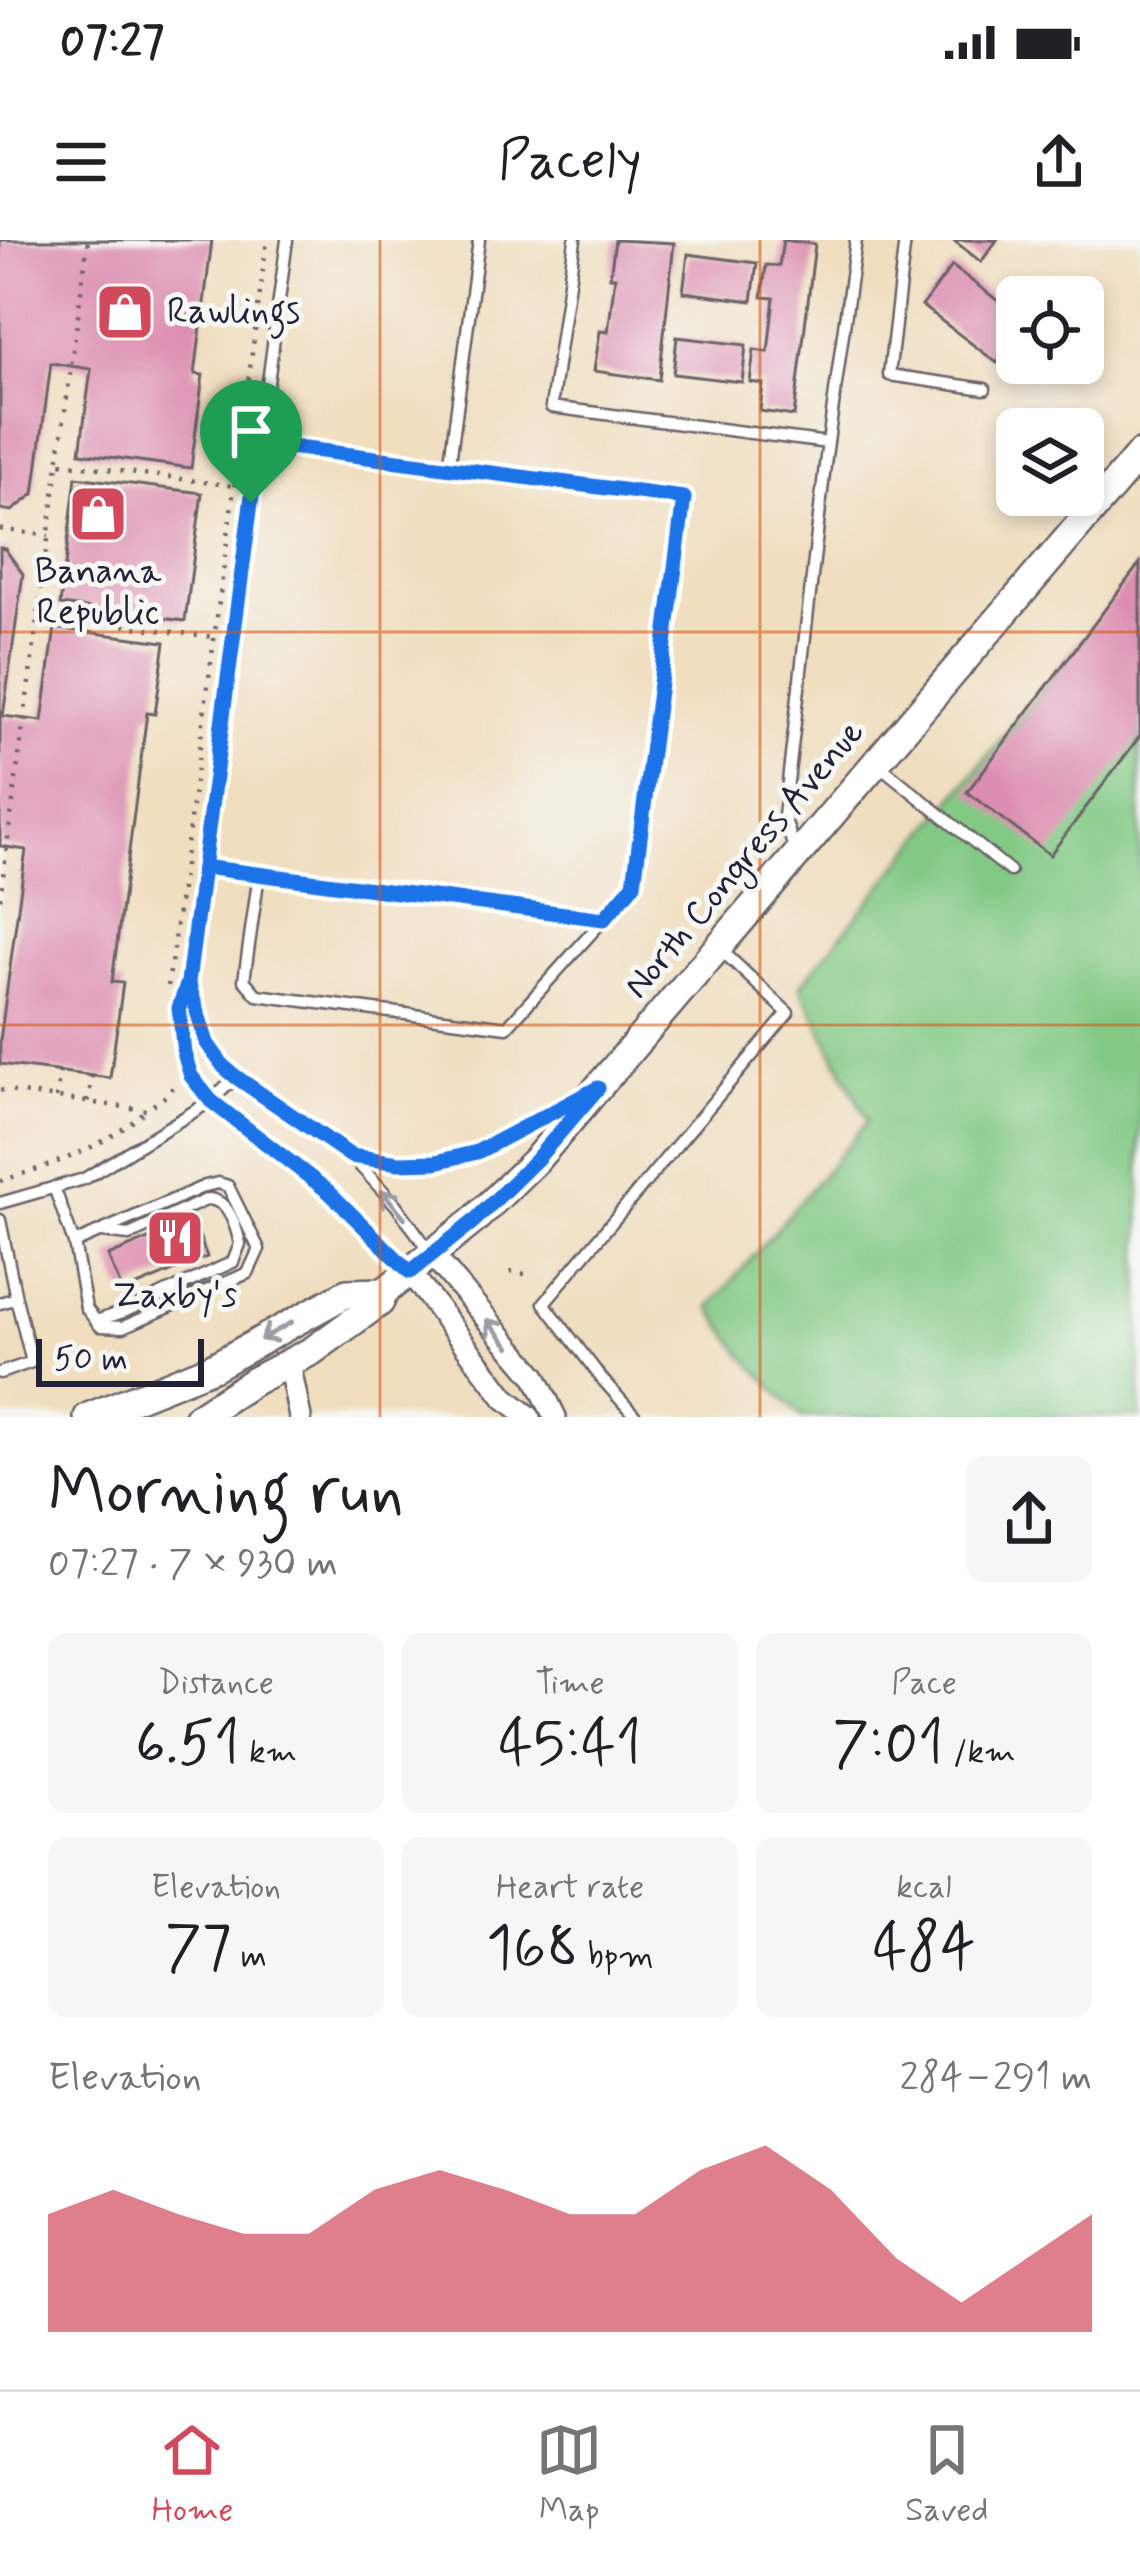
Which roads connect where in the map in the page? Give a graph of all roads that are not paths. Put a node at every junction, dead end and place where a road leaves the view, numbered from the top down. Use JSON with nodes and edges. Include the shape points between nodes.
{"nodes":[{"id":1,"x":287,"y":240,"type":"edge"},
{"id":2,"x":479,"y":240,"type":"edge"},
{"id":3,"x":575,"y":240,"type":"edge"},
{"id":4,"x":856,"y":240,"type":"edge"},
{"id":5,"x":905,"y":240,"type":"edge"},
{"id":6,"x":985,"y":389,"type":"dead end"},
{"id":7,"x":259,"y":443,"type":"junction"},
{"id":8,"x":828,"y":443,"type":"junction"},
{"id":9,"x":1140,"y":454,"type":"edge"},
{"id":10,"x":449,"y":469,"type":"junction"},
{"id":11,"x":876,"y":762,"type":"junction"},
{"id":12,"x":796,"y":855,"type":"junction"},
{"id":13,"x":203,"y":867,"type":"junction"},
{"id":14,"x":1010,"y":871,"type":"dead end"},
{"id":15,"x":259,"y":874,"type":"junction"},
{"id":16,"x":604,"y":919,"type":"junction"},
{"id":17,"x":719,"y":948,"type":"junction"},
{"id":18,"x":188,"y":982,"type":"junction"},
{"id":19,"x":236,"y":1077,"type":"junction"},
{"id":20,"x":598,"y":1088,"type":"junction"},
{"id":21,"x":211,"y":1101,"type":"junction"},
{"id":22,"x":351,"y":1156,"type":"junction"},
{"id":23,"x":54,"y":1187,"type":"junction"},
{"id":24,"x":0,"y":1203,"type":"edge"},
{"id":25,"x":0,"y":1220,"type":"edge"},
{"id":26,"x":100,"y":1232,"type":"junction"},
{"id":27,"x":74,"y":1243,"type":"junction"},
{"id":28,"x":421,"y":1263,"type":"junction"},
{"id":29,"x":384,"y":1292,"type":"junction"},
{"id":30,"x":16,"y":1298,"type":"junction"},
{"id":31,"x":0,"y":1303,"type":"edge"},
{"id":32,"x":96,"y":1322,"type":"junction"},
{"id":33,"x":289,"y":1363,"type":"junction"},
{"id":34,"x":0,"y":1373,"type":"edge"},
{"id":35,"x":88,"y":1417,"type":"edge"},
{"id":36,"x":197,"y":1417,"type":"edge"},
{"id":37,"x":300,"y":1417,"type":"edge"},
{"id":38,"x":529,"y":1417,"type":"edge"},
{"id":39,"x":555,"y":1417,"type":"edge"},
{"id":40,"x":636,"y":1417,"type":"edge"}],
"edges":[{"from":1,"to":7,"type":"lane"},
{"from":2,"to":10,"type":"lane"},
{"from":3,"to":8,"type":"lane","via":[[551,407]]},
{"from":4,"to":8,"type":"lane"},
{"from":5,"to":6,"type":"lane","via":[[889,375]]},
{"from":7,"to":10,"type":"lane"},
{"from":7,"to":13,"type":"lane"},
{"from":8,"to":12,"type":"lane","via":[[784,816]]},
{"from":9,"to":11,"type":"street","name":"North Congress Avenue"},
{"from":10,"to":16,"type":"lane","via":[[684,498],[634,884]]},
{"from":11,"to":12,"type":"street","name":"North Congress Avenue"},
{"from":11,"to":14,"type":"lane"},
{"from":12,"to":17,"type":"street","name":"North Congress Avenue"},
{"from":13,"to":15,"type":"lane"},
{"from":13,"to":18,"type":"lane"},
{"from":15,"to":16,"type":"lane"},
{"from":15,"to":16,"type":"lane","via":[[244,980],[257,995],[280,998],[506,1027]]},
{"from":17,"to":20,"type":"street","name":"North Congress Avenue"},
{"from":17,"to":40,"type":"lane","via":[[788,1013],[544,1303]]},
{"from":18,"to":19,"type":"lane","via":[[207,1043]]},
{"from":18,"to":21,"type":"lane","via":[[179,1008],[184,1053]]},
{"from":19,"to":21,"type":"lane"},
{"from":19,"to":22,"type":"lane"},
{"from":20,"to":22,"type":"lane","via":[[477,1152],[436,1162]]},
{"from":20,"to":28,"type":"street","name":"North Congress Avenue","via":[[536,1160]]},
{"from":21,"to":23,"type":"lane","via":[[84,1179]]},
{"from":21,"to":28,"type":"lane"},
{"from":28,"to":22,"type":"lane","one_way":true,"via":[[396,1205]]},
{"from":23,"to":24,"type":"lane"},
{"from":23,"to":27,"type":"lane"},
{"from":25,"to":30,"type":"lane"},
{"from":26,"to":27,"type":"lane"},
{"from":26,"to":32,"type":"lane","via":[[129,1235],[208,1198],[224,1204],[241,1244],[233,1262]]},
{"from":26,"to":32,"type":"lane","via":[[218,1183],[228,1186],[260,1249],[248,1273],[123,1327]]},
{"from":27,"to":32,"type":"lane"},
{"from":28,"to":29,"type":"street","name":"North Congress Avenue"},
{"from":28,"to":38,"type":"street","via":[[505,1398]]},
{"from":39,"to":28,"type":"street","one_way":true,"via":[[535,1376]]},
{"from":29,"to":33,"type":"street","name":"North Congress Avenue"},
{"from":29,"to":35,"type":"street","name":"North Congress Avenue","one_way":true,"via":[[347,1293],[213,1367]]},
{"from":30,"to":31,"type":"lane"},
{"from":30,"to":34,"type":"lane","via":[[32,1362]]},
{"from":33,"to":36,"type":"street","name":"North Congress Avenue"},
{"from":33,"to":37,"type":"street"}]}
